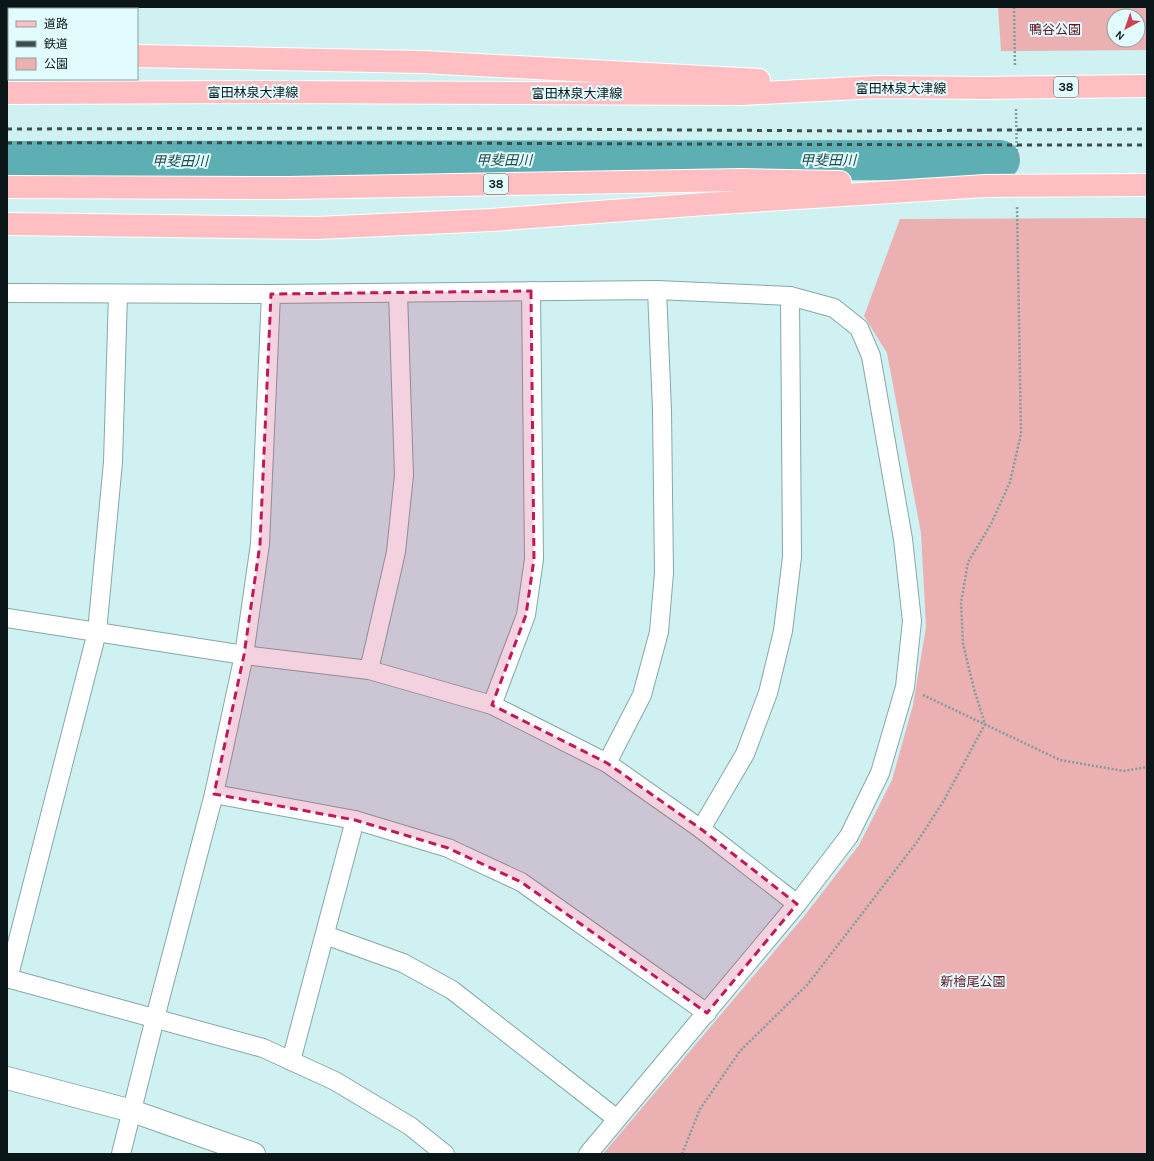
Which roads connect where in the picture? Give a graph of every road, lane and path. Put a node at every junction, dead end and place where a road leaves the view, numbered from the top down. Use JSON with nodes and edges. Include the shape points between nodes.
{"nodes":[{"id":1,"x":1014,"y":7,"type":"edge"},
{"id":2,"x":138,"y":56,"type":"edge"},
{"id":3,"x":1015,"y":70,"type":"dead end"},
{"id":4,"x":1147,"y":86,"type":"edge"},
{"id":5,"x":877,"y":87,"type":"junction"},
{"id":6,"x":7,"y":93,"type":"edge"},
{"id":7,"x":1016,"y":102,"type":"dead end"},
{"id":8,"x":1017,"y":165,"type":"dead end"},
{"id":9,"x":1147,"y":185,"type":"edge"},
{"id":10,"x":985,"y":186,"type":"junction"},
{"id":11,"x":7,"y":187,"type":"edge"},
{"id":12,"x":1017,"y":204,"type":"dead end"},
{"id":13,"x":7,"y":224,"type":"edge"},
{"id":14,"x":657,"y":290,"type":"junction"},
{"id":15,"x":532,"y":291,"type":"junction"},
{"id":16,"x":7,"y":293,"type":"edge"},
{"id":17,"x":398,"y":293,"type":"junction"},
{"id":18,"x":118,"y":294,"type":"junction"},
{"id":19,"x":271,"y":294,"type":"junction"},
{"id":20,"x":790,"y":296,"type":"junction"},
{"id":21,"x":7,"y":618,"type":"edge"},
{"id":22,"x":97,"y":632,"type":"junction"},
{"id":23,"x":244,"y":654,"type":"junction"},
{"id":24,"x":368,"y":670,"type":"junction"},
{"id":25,"x":904,"y":687,"type":"junction"},
{"id":26,"x":492,"y":705,"type":"junction"},
{"id":27,"x":985,"y":724,"type":"junction"},
{"id":28,"x":607,"y":764,"type":"junction"},
{"id":29,"x":1147,"y":767,"type":"edge"},
{"id":30,"x":214,"y":794,"type":"junction"},
{"id":31,"x":355,"y":820,"type":"junction"},
{"id":32,"x":700,"y":830,"type":"junction"},
{"id":33,"x":797,"y":904,"type":"junction"},
{"id":34,"x":325,"y":934,"type":"junction"},
{"id":35,"x":8,"y":978,"type":"edge"},
{"id":36,"x":707,"y":1013,"type":"junction"},
{"id":37,"x":155,"y":1018,"type":"junction"},
{"id":38,"x":291,"y":1061,"type":"junction"},
{"id":39,"x":7,"y":1078,"type":"edge"},
{"id":40,"x":132,"y":1111,"type":"junction"},
{"id":41,"x":617,"y":1120,"type":"junction"},
{"id":42,"x":121,"y":1154,"type":"edge"},
{"id":43,"x":254,"y":1154,"type":"edge"},
{"id":44,"x":445,"y":1154,"type":"edge"},
{"id":45,"x":588,"y":1154,"type":"edge"},
{"id":46,"x":682,"y":1154,"type":"edge"}],
"edges":[{"from":1,"to":3,"type":"path"},
{"from":2,"to":5,"type":"main road","via":[[423,62]]},
{"from":4,"to":5,"type":"main road","name":"富田林泉大津線","number":"38","bridge":true},
{"from":5,"to":6,"type":"main road","name":"富田林泉大津線","number":"38","via":[[742,94]]},
{"from":7,"to":8,"type":"path"},
{"from":9,"to":10,"type":"main road","number":"38","bridge":true},
{"from":10,"to":11,"type":"main road","number":"38","via":[[741,180],[288,188]]},
{"from":10,"to":13,"type":"main road","via":[[492,220],[316,228]]},
{"from":12,"to":27,"type":"path","via":[[1021,434],[1010,482],[991,524],[968,562],[961,603],[963,644]]},
{"from":14,"to":15,"type":"street"},
{"from":14,"to":20,"type":"street"},
{"from":14,"to":28,"type":"street","via":[[662,410],[664,572],[659,632],[642,695]]},
{"from":15,"to":17,"type":"street"},
{"from":15,"to":26,"type":"street","via":[[534,559],[526,615]]},
{"from":16,"to":18,"type":"street"},
{"from":17,"to":19,"type":"street"},
{"from":17,"to":24,"type":"street","via":[[404,475],[396,552]]},
{"from":18,"to":19,"type":"street"},
{"from":18,"to":22,"type":"street","via":[[113,462]]},
{"from":19,"to":23,"type":"street","via":[[260,544]]},
{"from":20,"to":25,"type":"street","via":[[834,308],[859,328],[871,356],[903,539],[912,621]]},
{"from":20,"to":32,"type":"street","via":[[792,556],[783,631],[768,693],[744,754]]},
{"from":21,"to":22,"type":"street"},
{"from":22,"to":23,"type":"street"},
{"from":22,"to":35,"type":"street"},
{"from":23,"to":24,"type":"street"},
{"from":23,"to":30,"type":"street"},
{"from":24,"to":26,"type":"street"},
{"from":25,"to":27,"type":"path"},
{"from":25,"to":33,"type":"street","via":[[880,773],[849,836]]},
{"from":26,"to":28,"type":"street"},
{"from":27,"to":29,"type":"path","via":[[1060,760],[1124,771]]},
{"from":27,"to":46,"type":"path","via":[[943,802],[916,842],[808,984],[740,1051],[700,1109]]},
{"from":28,"to":32,"type":"street"},
{"from":30,"to":31,"type":"street"},
{"from":30,"to":37,"type":"street"},
{"from":31,"to":34,"type":"street"},
{"from":31,"to":36,"type":"street","via":[[448,848],[521,882]]},
{"from":32,"to":33,"type":"street"},
{"from":33,"to":36,"type":"street"},
{"from":34,"to":38,"type":"street"},
{"from":34,"to":41,"type":"street","via":[[403,963],[452,990]]},
{"from":35,"to":37,"type":"street"},
{"from":36,"to":41,"type":"street"},
{"from":37,"to":38,"type":"street","via":[[262,1048]]},
{"from":37,"to":40,"type":"street"},
{"from":38,"to":44,"type":"street","via":[[335,1081],[410,1126]]},
{"from":39,"to":40,"type":"street"},
{"from":40,"to":42,"type":"street"},
{"from":40,"to":43,"type":"street"},
{"from":41,"to":45,"type":"street"}]}
